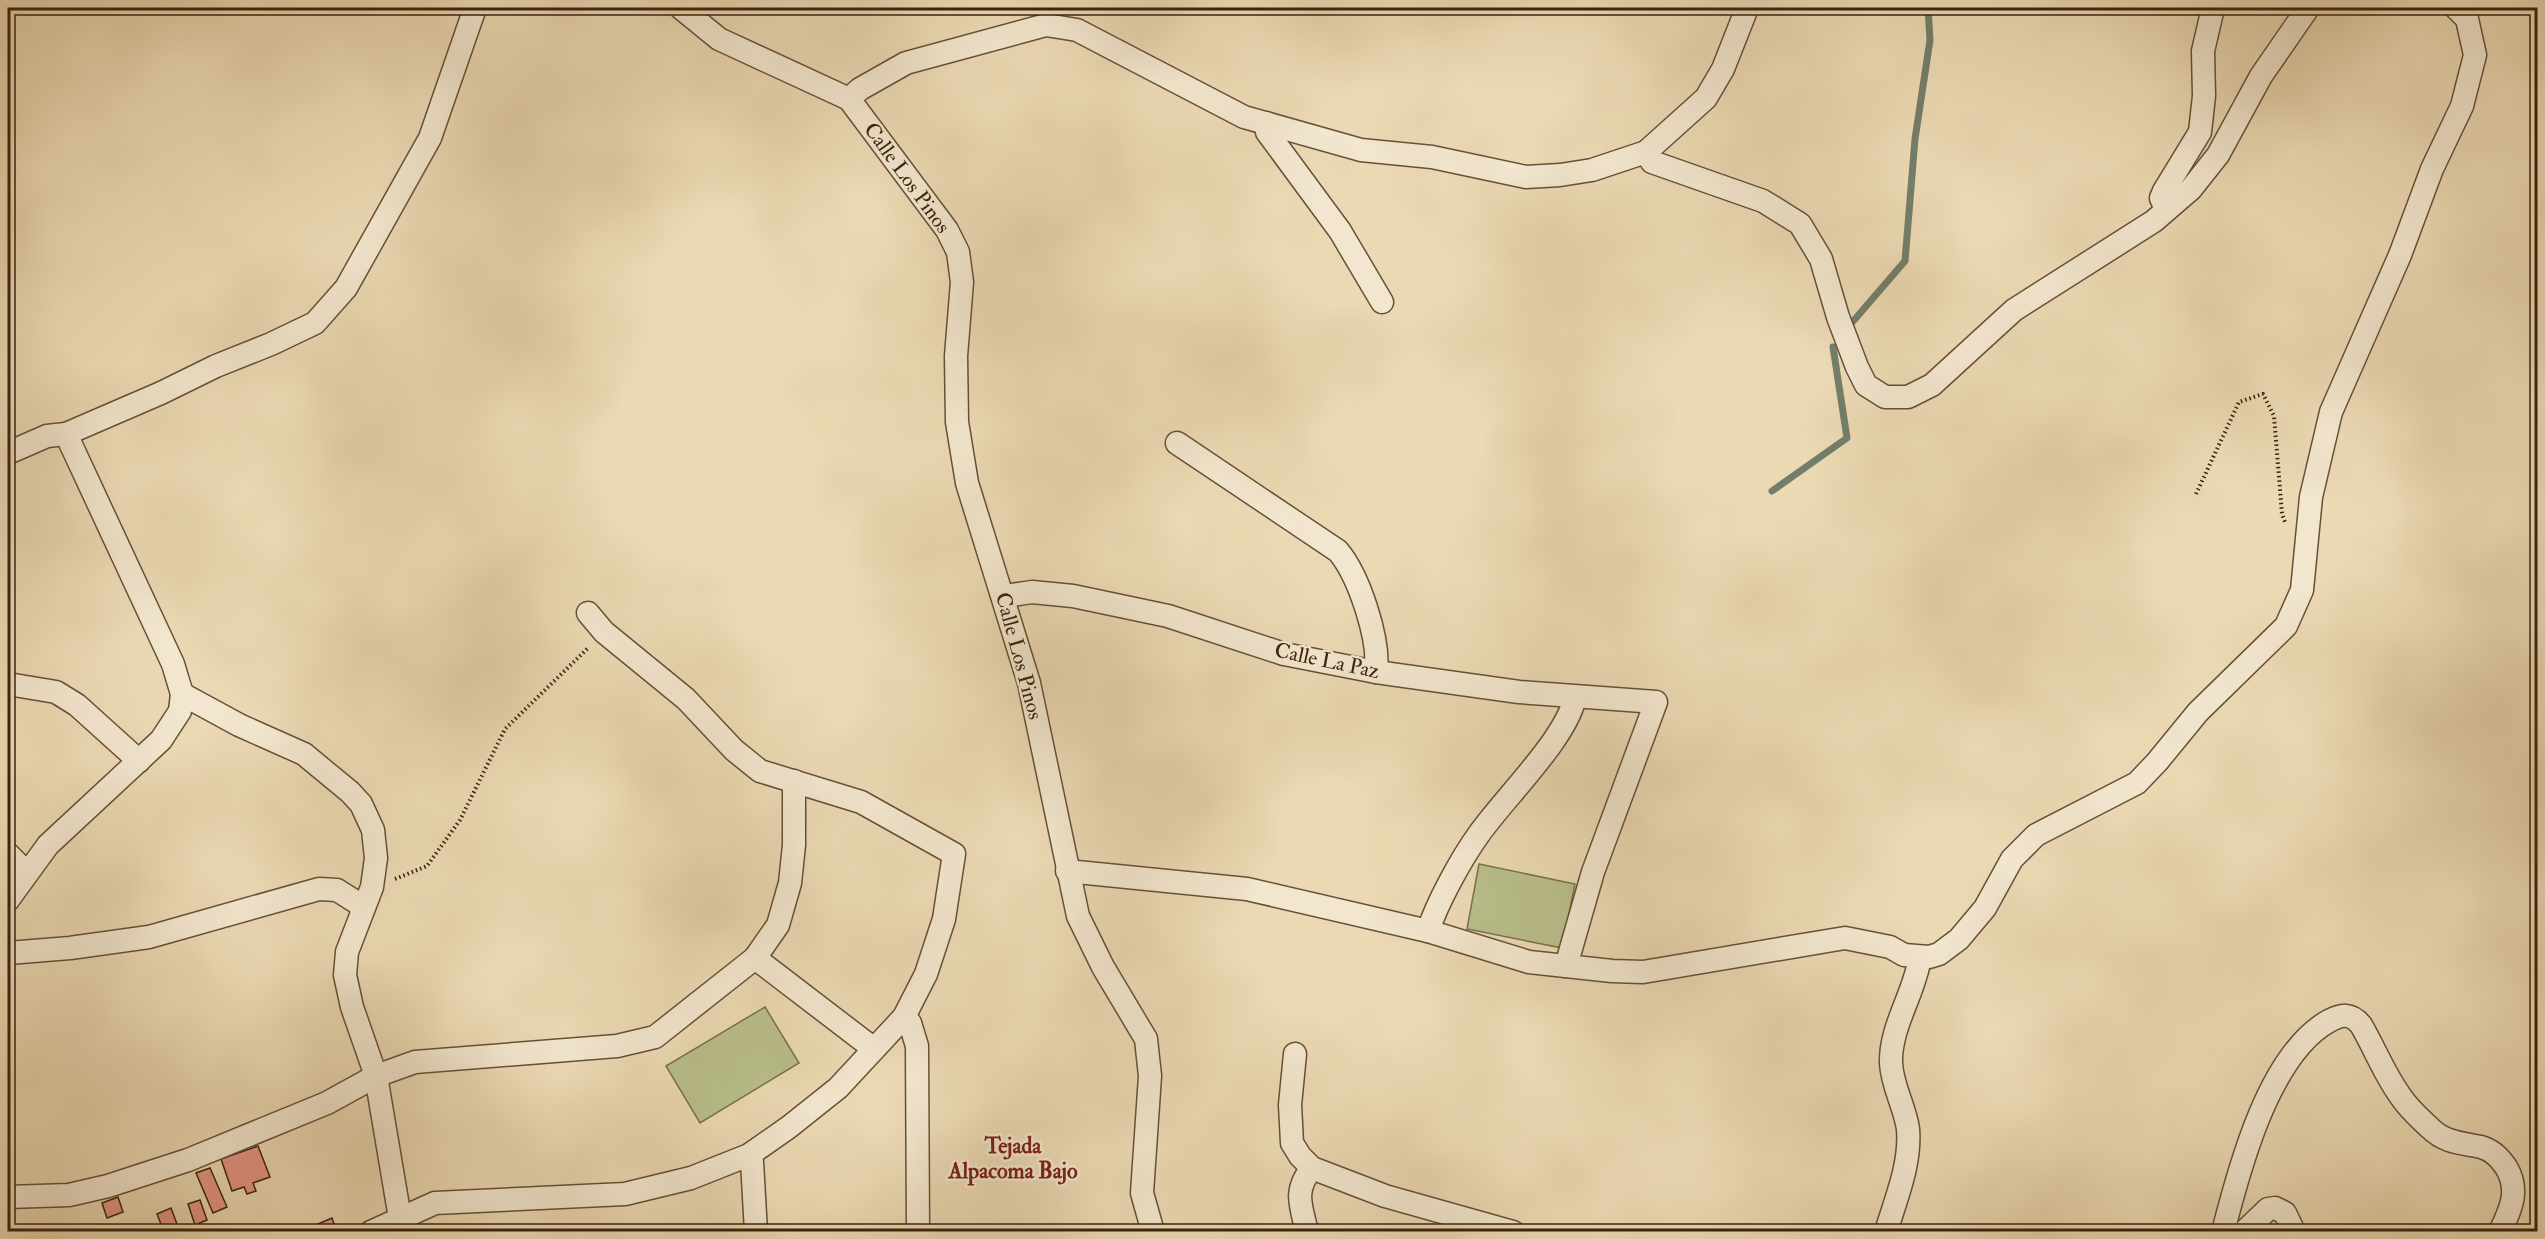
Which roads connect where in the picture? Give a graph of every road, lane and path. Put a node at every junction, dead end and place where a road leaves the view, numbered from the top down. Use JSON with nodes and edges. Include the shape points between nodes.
{"nodes":[{"id":1,"x":475,"y":8,"type":"edge"},
{"id":2,"x":681,"y":8,"type":"edge"},
{"id":3,"x":1746,"y":8,"type":"edge"},
{"id":4,"x":2213,"y":8,"type":"edge"},
{"id":5,"x":2308,"y":8,"type":"edge"},
{"id":6,"x":2456,"y":8,"type":"edge"},
{"id":7,"x":849,"y":99,"type":"junction"},
{"id":8,"x":1266,"y":123,"type":"junction"},
{"id":9,"x":1646,"y":152,"type":"junction"},
{"id":10,"x":2166,"y":209,"type":"junction"},
{"id":11,"x":1382,"y":302,"type":"dead end"},
{"id":12,"x":66,"y":434,"type":"junction"},
{"id":13,"x":1177,"y":442,"type":"dead end"},
{"id":14,"x":8,"y":453,"type":"edge"},
{"id":15,"x":2196,"y":494,"type":"dead end"},
{"id":16,"x":2287,"y":525,"type":"dead end"},
{"id":17,"x":1004,"y":596,"type":"junction"},
{"id":18,"x":588,"y":613,"type":"dead end"},
{"id":19,"x":604,"y":632,"type":"junction"},
{"id":20,"x":1376,"y":672,"type":"junction"},
{"id":21,"x":8,"y":684,"type":"edge"},
{"id":22,"x":182,"y":694,"type":"junction"},
{"id":23,"x":1575,"y":697,"type":"junction"},
{"id":24,"x":139,"y":761,"type":"junction"},
{"id":25,"x":794,"y":781,"type":"junction"},
{"id":26,"x":8,"y":854,"type":"edge"},
{"id":27,"x":1067,"y":871,"type":"junction"},
{"id":28,"x":27,"y":873,"type":"junction"},
{"id":29,"x":368,"y":897,"type":"junction"},
{"id":30,"x":8,"y":900,"type":"edge"},
{"id":31,"x":1428,"y":932,"type":"junction"},
{"id":32,"x":8,"y":953,"type":"edge"},
{"id":33,"x":1920,"y":957,"type":"junction"},
{"id":34,"x":755,"y":958,"type":"junction"},
{"id":35,"x":1566,"y":966,"type":"junction"},
{"id":36,"x":904,"y":1017,"type":"junction"},
{"id":37,"x":874,"y":1049,"type":"junction"},
{"id":38,"x":1296,"y":1054,"type":"dead end"},
{"id":39,"x":376,"y":1076,"type":"junction"},
{"id":40,"x":749,"y":1155,"type":"junction"},
{"id":41,"x":1312,"y":1168,"type":"junction"},
{"id":42,"x":8,"y":1197,"type":"edge"},
{"id":43,"x":401,"y":1225,"type":"edge"},
{"id":44,"x":371,"y":1232,"type":"edge"},
{"id":45,"x":756,"y":1232,"type":"edge"},
{"id":46,"x":918,"y":1232,"type":"edge"},
{"id":47,"x":1153,"y":1232,"type":"edge"},
{"id":48,"x":1307,"y":1232,"type":"edge"},
{"id":49,"x":1513,"y":1232,"type":"edge"},
{"id":50,"x":1886,"y":1232,"type":"edge"},
{"id":51,"x":2223,"y":1232,"type":"edge"},
{"id":52,"x":2244,"y":1232,"type":"edge"},
{"id":53,"x":2294,"y":1232,"type":"edge"},
{"id":54,"x":2500,"y":1232,"type":"edge"}],
"edges":[{"from":1,"to":12,"type":"street","via":[[430,138],[346,288],[315,323]]},
{"from":2,"to":7,"type":"street","via":[[719,39]]},
{"from":3,"to":9,"type":"street","via":[[1723,69],[1706,98]]},
{"from":4,"to":10,"type":"street","via":[[2203,51],[2200,132],[2164,190],[2161,198]]},
{"from":5,"to":10,"type":"street","via":[[2261,75],[2218,155],[2191,189]]},
{"from":6,"to":33,"type":"street","via":[[2467,19],[2475,55],[2462,106],[2331,412],[2311,497],[2302,590],[2286,626],[2198,712],[2137,783],[2036,836],[2012,859],[1984,908],[1959,939],[1939,954]]},
{"from":7,"to":8,"type":"street","via":[[906,63],[1046,25],[1077,30],[1244,117]]},
{"from":7,"to":17,"type":"street","name":"Calle Los Pinos","via":[[947,230],[958,252],[962,282],[956,356],[957,422],[968,483]]},
{"from":8,"to":9,"type":"street","via":[[1361,150],[1432,157],[1526,177],[1592,170]]},
{"from":8,"to":11,"type":"street","via":[[1267,132],[1340,231]]},
{"from":9,"to":10,"type":"street","via":[[1652,162],[1763,201],[1800,224],[1821,259],[1857,367],[1866,385],[1885,397],[1908,397],[1932,385],[2014,310],[2154,221]]},
{"from":12,"to":14,"type":"street","via":[[47,435]]},
{"from":12,"to":22,"type":"street","via":[[173,664]]},
{"from":13,"to":20,"type":"street","via":[[1338,551],[1350,566],[1364,603],[1374,642]]},
{"from":15,"to":16,"type":"path","via":[[2239,402],[2263,394],[2274,416],[2282,514]]},
{"from":17,"to":20,"type":"street","name":"Calle La Paz","via":[[1032,592],[1073,596],[1168,616],[1284,654]]},
{"from":17,"to":27,"type":"street","name":"Calle Los Pinos","via":[[1029,683]]},
{"from":18,"to":19,"type":"street"},
{"from":19,"to":25,"type":"street","via":[[686,699],[734,750],[760,771]]},
{"from":19,"to":29,"type":"path","via":[[505,729],[460,820],[428,866]]},
{"from":20,"to":23,"type":"street","name":"Calle La Paz","via":[[1519,693]]},
{"from":21,"to":24,"type":"street","via":[[57,692]]},
{"from":22,"to":24,"type":"street","via":[[180,711],[162,740]]},
{"from":22,"to":29,"type":"street","via":[[238,725],[304,754],[361,804],[373,830],[376,858]]},
{"from":23,"to":31,"type":"street","via":[[1566,724],[1478,836]]},
{"from":23,"to":35,"type":"street","name":"Calle La Paz","via":[[1656,702],[1593,872]]},
{"from":24,"to":28,"type":"street","via":[[48,845]]},
{"from":25,"to":34,"type":"street","via":[[790,883],[778,925]]},
{"from":25,"to":36,"type":"street","via":[[861,802],[954,854],[944,919],[926,974]]},
{"from":26,"to":28,"type":"street"},
{"from":27,"to":31,"type":"street","via":[[1247,889]]},
{"from":27,"to":47,"type":"street","name":"Calle Los Pinos","via":[[1078,916],[1146,1039],[1150,1076],[1142,1193]]},
{"from":28,"to":30,"type":"street"},
{"from":29,"to":32,"type":"street","via":[[319,889],[149,937]]},
{"from":29,"to":39,"type":"street","via":[[346,952],[345,975]]},
{"from":31,"to":35,"type":"street","via":[[1529,962]]},
{"from":33,"to":35,"type":"street","via":[[1845,938],[1642,972]]},
{"from":33,"to":50,"type":"street","via":[[1917,978],[1898,1024],[1891,1062],[1908,1128],[1908,1157]]},
{"from":34,"to":37,"type":"street"},
{"from":34,"to":39,"type":"street","via":[[655,1038],[617,1046],[415,1062]]},
{"from":36,"to":37,"type":"street"},
{"from":36,"to":46,"type":"street","via":[[918,1046]]},
{"from":37,"to":40,"type":"street","via":[[838,1088]]},
{"from":38,"to":41,"type":"street","via":[[1290,1105],[1292,1143]]},
{"from":39,"to":42,"type":"street","via":[[327,1102],[178,1163],[69,1195]]},
{"from":39,"to":43,"type":"street"},
{"from":40,"to":43,"type":"street","via":[[691,1178],[625,1194],[435,1203]]},
{"from":40,"to":45,"type":"street"},
{"from":41,"to":48,"type":"street","via":[[1298,1194]]},
{"from":41,"to":49,"type":"street","via":[[1386,1196]]},
{"from":43,"to":44,"type":"street"},
{"from":51,"to":54,"type":"street","via":[[2236,1179],[2269,1091],[2305,1040],[2324,1024],[2348,1015],[2361,1025],[2398,1094],[2433,1131],[2449,1142],[2484,1148],[2504,1163],[2515,1190]]},
{"from":52,"to":53,"type":"street","via":[[2268,1209],[2275,1208],[2285,1213]]}]}
